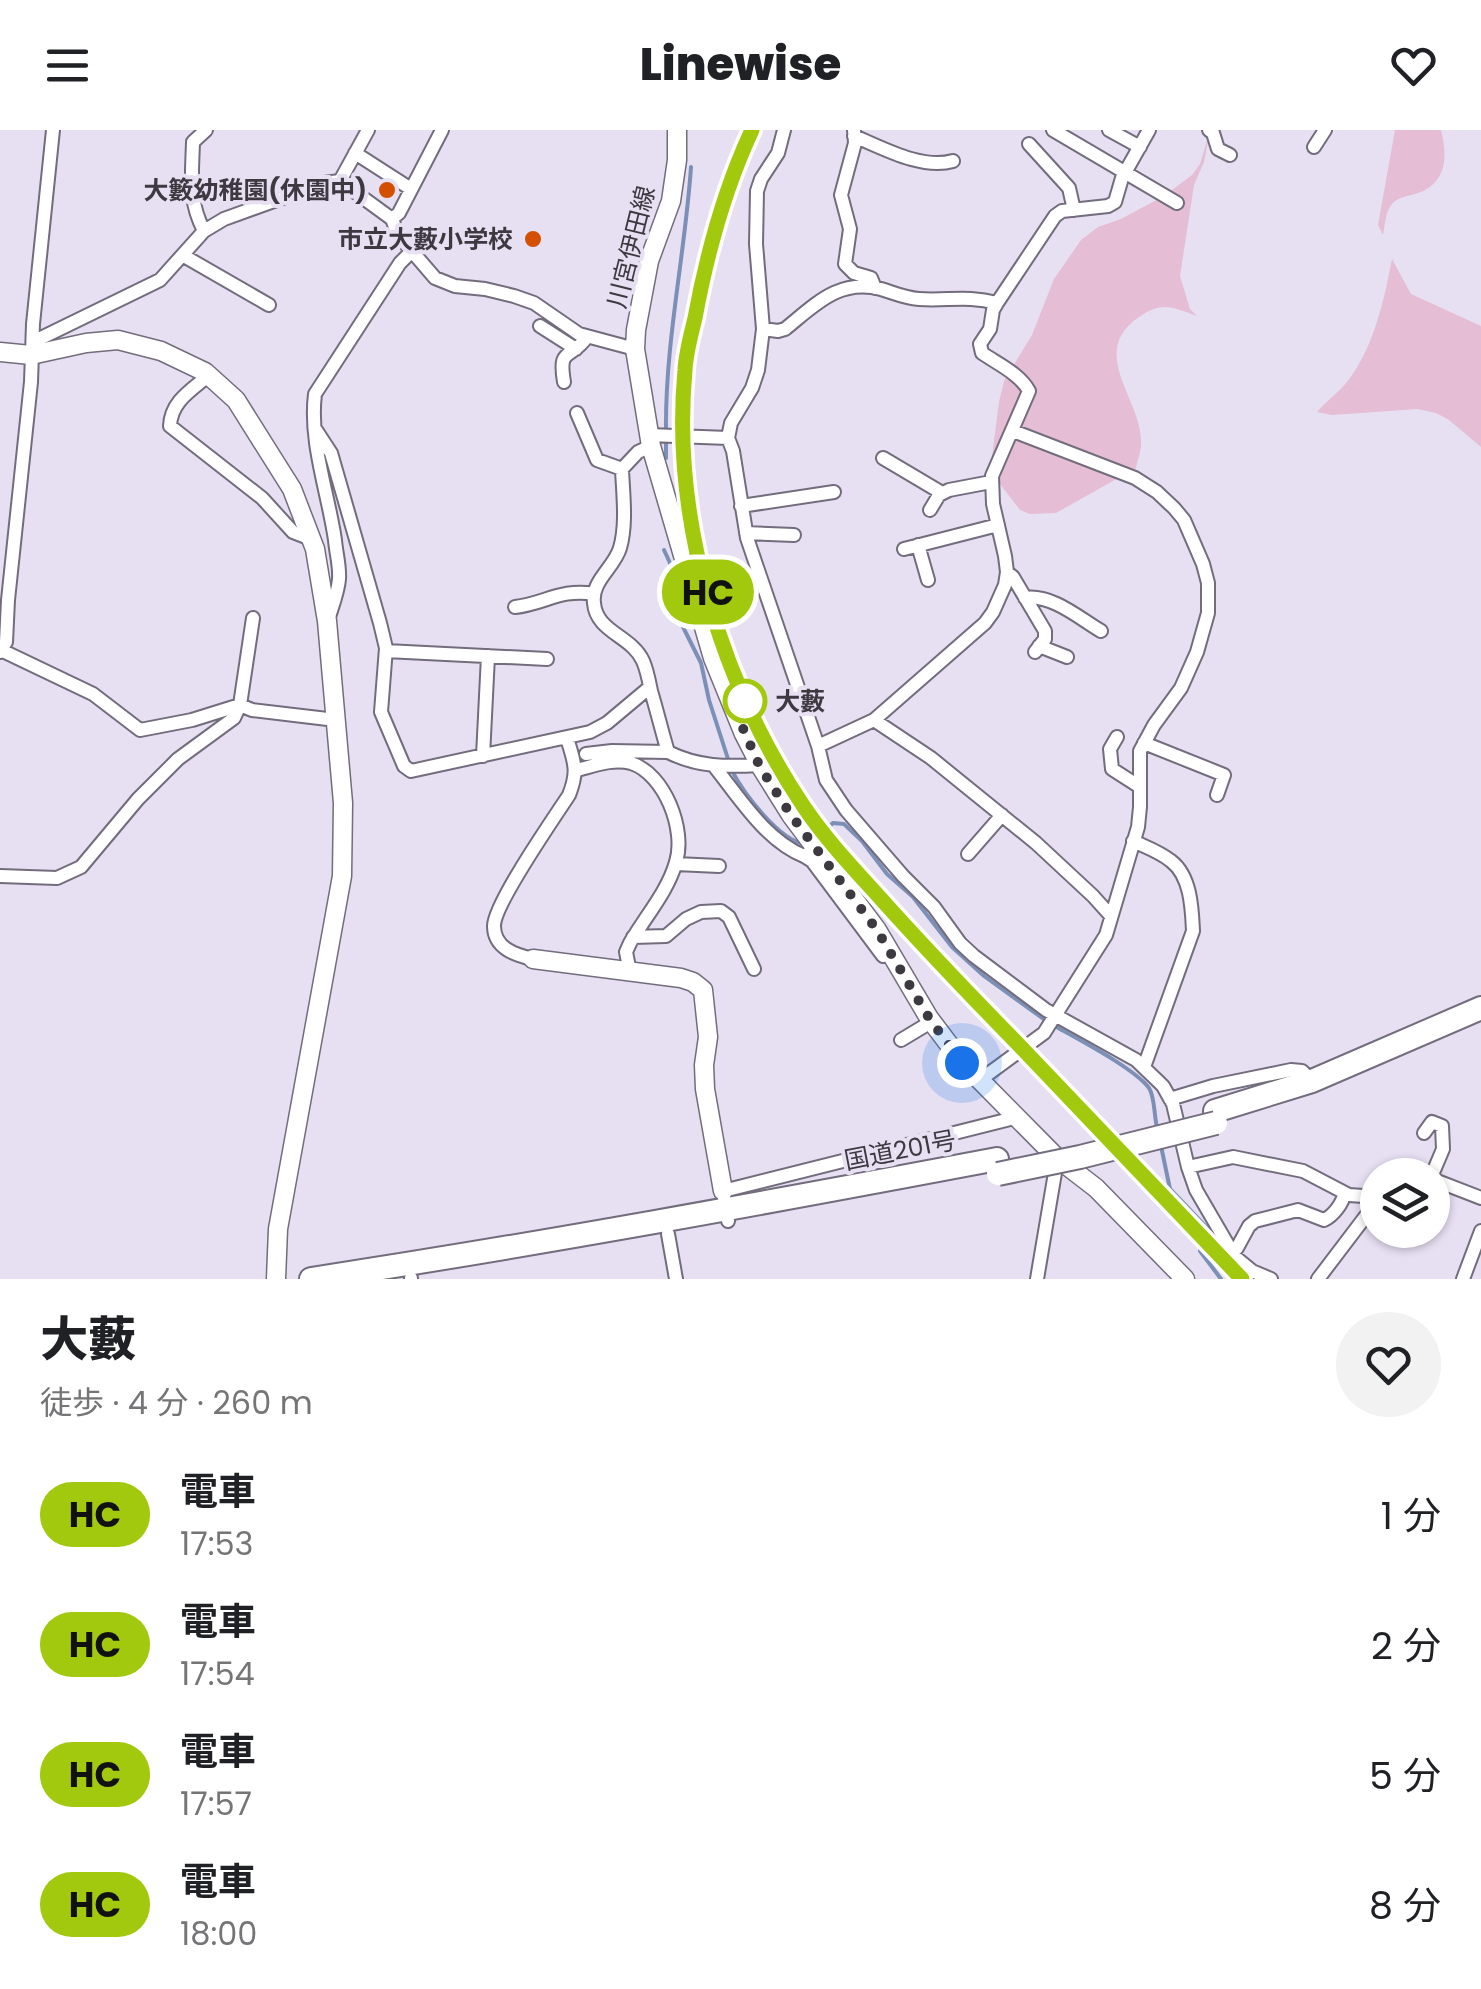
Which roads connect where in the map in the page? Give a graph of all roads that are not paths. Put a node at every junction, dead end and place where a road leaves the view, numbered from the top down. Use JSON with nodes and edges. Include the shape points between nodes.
{"nodes":[{"id":1,"x":53,"y":130,"type":"edge"},
{"id":2,"x":206,"y":130,"type":"edge"},
{"id":3,"x":368,"y":130,"type":"edge"},
{"id":4,"x":442,"y":130,"type":"edge"},
{"id":5,"x":784,"y":130,"type":"edge"},
{"id":6,"x":1052,"y":130,"type":"edge"},
{"id":7,"x":1109,"y":130,"type":"edge"},
{"id":8,"x":1149,"y":130,"type":"edge"},
{"id":9,"x":1209,"y":130,"type":"edge"},
{"id":10,"x":1325,"y":130,"type":"edge"},
{"id":11,"x":681,"y":132,"type":"edge"},
{"id":12,"x":862,"y":134,"type":"edge"},
{"id":13,"x":1029,"y":144,"type":"dead end"},
{"id":14,"x":1140,"y":147,"type":"junction"},
{"id":15,"x":1314,"y":147,"type":"dead end"},
{"id":16,"x":355,"y":153,"type":"junction"},
{"id":17,"x":1230,"y":155,"type":"dead end"},
{"id":18,"x":953,"y":160,"type":"dead end"},
{"id":19,"x":1124,"y":174,"type":"junction"},
{"id":20,"x":340,"y":181,"type":"junction"},
{"id":21,"x":411,"y":189,"type":"junction"},
{"id":22,"x":1177,"y":203,"type":"dead end"},
{"id":23,"x":1074,"y":210,"type":"junction"},
{"id":24,"x":392,"y":219,"type":"junction"},
{"id":25,"x":204,"y":232,"type":"junction"},
{"id":26,"x":410,"y":252,"type":"junction"},
{"id":27,"x":184,"y":256,"type":"junction"},
{"id":28,"x":875,"y":288,"type":"junction"},
{"id":29,"x":997,"y":303,"type":"junction"},
{"id":30,"x":269,"y":306,"type":"dead end"},
{"id":31,"x":540,"y":326,"type":"dead end"},
{"id":32,"x":763,"y":329,"type":"junction"},
{"id":33,"x":587,"y":337,"type":"junction"},
{"id":34,"x":576,"y":349,"type":"junction"},
{"id":35,"x":635,"y":349,"type":"junction"},
{"id":36,"x":0,"y":352,"type":"edge"},
{"id":37,"x":31,"y":355,"type":"junction"},
{"id":38,"x":208,"y":376,"type":"junction"},
{"id":39,"x":564,"y":382,"type":"dead end"},
{"id":40,"x":577,"y":413,"type":"dead end"},
{"id":41,"x":316,"y":430,"type":"junction"},
{"id":42,"x":1013,"y":431,"type":"junction"},
{"id":43,"x":728,"y":438,"type":"junction"},
{"id":44,"x":650,"y":440,"type":"junction"},
{"id":45,"x":883,"y":458,"type":"dead end"},
{"id":46,"x":622,"y":469,"type":"junction"},
{"id":47,"x":992,"y":482,"type":"junction"},
{"id":48,"x":834,"y":492,"type":"dead end"},
{"id":49,"x":942,"y":493,"type":"junction"},
{"id":50,"x":741,"y":506,"type":"junction"},
{"id":51,"x":930,"y":510,"type":"dead end"},
{"id":52,"x":998,"y":525,"type":"junction"},
{"id":53,"x":746,"y":533,"type":"junction"},
{"id":54,"x":794,"y":535,"type":"dead end"},
{"id":55,"x":312,"y":539,"type":"junction"},
{"id":56,"x":6,"y":558,"type":"edge"},
{"id":57,"x":1007,"y":572,"type":"junction"},
{"id":58,"x":928,"y":580,"type":"dead end"},
{"id":59,"x":594,"y":594,"type":"junction"},
{"id":60,"x":1026,"y":598,"type":"junction"},
{"id":61,"x":515,"y":607,"type":"dead end"},
{"id":62,"x":253,"y":618,"type":"dead end"},
{"id":63,"x":328,"y":622,"type":"junction"},
{"id":64,"x":1101,"y":631,"type":"dead end"},
{"id":65,"x":1,"y":651,"type":"edge"},
{"id":66,"x":386,"y":651,"type":"junction"},
{"id":67,"x":488,"y":656,"type":"junction"},
{"id":68,"x":1067,"y":658,"type":"dead end"},
{"id":69,"x":546,"y":659,"type":"dead end"},
{"id":70,"x":650,"y":687,"type":"junction"},
{"id":71,"x":240,"y":705,"type":"junction"},
{"id":72,"x":336,"y":720,"type":"junction"},
{"id":73,"x":874,"y":720,"type":"junction"},
{"id":74,"x":1118,"y":737,"type":"dead end"},
{"id":75,"x":567,"y":738,"type":"junction"},
{"id":76,"x":1144,"y":743,"type":"junction"},
{"id":77,"x":818,"y":746,"type":"junction"},
{"id":78,"x":668,"y":752,"type":"junction"},
{"id":79,"x":586,"y":754,"type":"dead end"},
{"id":80,"x":483,"y":756,"type":"junction"},
{"id":81,"x":760,"y":765,"type":"junction"},
{"id":82,"x":714,"y":766,"type":"junction"},
{"id":83,"x":577,"y":770,"type":"junction"},
{"id":84,"x":1140,"y":788,"type":"junction"},
{"id":85,"x":1217,"y":795,"type":"dead end"},
{"id":86,"x":1002,"y":815,"type":"junction"},
{"id":87,"x":1134,"y":841,"type":"junction"},
{"id":88,"x":809,"y":853,"type":"junction"},
{"id":89,"x":968,"y":854,"type":"dead end"},
{"id":90,"x":676,"y":864,"type":"junction"},
{"id":91,"x":719,"y":866,"type":"dead end"},
{"id":92,"x":0,"y":876,"type":"edge"},
{"id":93,"x":1112,"y":916,"type":"junction"},
{"id":94,"x":633,"y":937,"type":"junction"},
{"id":95,"x":533,"y":959,"type":"joint"},
{"id":96,"x":754,"y":969,"type":"dead end"},
{"id":97,"x":630,"y":972,"type":"junction"},
{"id":98,"x":1481,"y":1008,"type":"edge"},
{"id":99,"x":1056,"y":1016,"type":"junction"},
{"id":100,"x":1481,"y":1021,"type":"edge"},
{"id":101,"x":931,"y":1022,"type":"junction"},
{"id":102,"x":901,"y":1040,"type":"dead end"},
{"id":103,"x":1144,"y":1067,"type":"junction"},
{"id":104,"x":980,"y":1080,"type":"junction"},
{"id":105,"x":1312,"y":1081,"type":"junction"},
{"id":106,"x":1170,"y":1098,"type":"junction"},
{"id":107,"x":1216,"y":1117,"type":"junction"},
{"id":108,"x":1018,"y":1118,"type":"junction"},
{"id":109,"x":1424,"y":1133,"type":"dead end"},
{"id":110,"x":1057,"y":1158,"type":"junction"},
{"id":111,"x":1439,"y":1158,"type":"edge"},
{"id":112,"x":1188,"y":1167,"type":"junction"},
{"id":113,"x":1450,"y":1185,"type":"edge"},
{"id":114,"x":1344,"y":1194,"type":"junction"},
{"id":115,"x":1360,"y":1196,"type":"edge"},
{"id":116,"x":1481,"y":1198,"type":"edge"},
{"id":117,"x":725,"y":1208,"type":"junction"},
{"id":118,"x":1360,"y":1222,"type":"edge"},
{"id":119,"x":1481,"y":1231,"type":"edge"},
{"id":120,"x":668,"y":1234,"type":"junction"},
{"id":121,"x":1232,"y":1252,"type":"junction"},
{"id":122,"x":411,"y":1278,"type":"edge"},
{"id":123,"x":276,"y":1279,"type":"edge"},
{"id":124,"x":311,"y":1279,"type":"edge"},
{"id":125,"x":402,"y":1279,"type":"edge"},
{"id":126,"x":676,"y":1279,"type":"edge"},
{"id":127,"x":1038,"y":1279,"type":"edge"},
{"id":128,"x":1185,"y":1279,"type":"edge"},
{"id":129,"x":1271,"y":1279,"type":"edge"},
{"id":130,"x":1318,"y":1279,"type":"edge"},
{"id":131,"x":1463,"y":1279,"type":"edge"}],
"edges":[{"from":1,"to":37,"type":"street"},
{"from":2,"to":25,"type":"street","via":[[193,142],[191,195]]},
{"from":3,"to":16,"type":"street"},
{"from":4,"to":21,"type":"street"},
{"from":5,"to":32,"type":"street","via":[[757,192]]},
{"from":6,"to":19,"type":"street"},
{"from":7,"to":14,"type":"street"},
{"from":8,"to":14,"type":"street"},
{"from":9,"to":17,"type":"street"},
{"from":10,"to":15,"type":"street"},
{"from":11,"to":35,"type":"street","name":"川宮伊田線"},
{"from":12,"to":18,"type":"street","via":[[904,158]]},
{"from":12,"to":28,"type":"street","via":[[841,196],[850,229],[845,264],[871,278]]},
{"from":13,"to":23,"type":"street","via":[[1069,188]]},
{"from":14,"to":19,"type":"street"},
{"from":16,"to":20,"type":"street"},
{"from":16,"to":21,"type":"street"},
{"from":19,"to":22,"type":"street"},
{"from":19,"to":23,"type":"street","via":[[1115,202]]},
{"from":20,"to":24,"type":"street"},
{"from":20,"to":25,"type":"street","via":[[224,219]]},
{"from":21,"to":24,"type":"street"},
{"from":23,"to":29,"type":"street","via":[[1055,216]]},
{"from":24,"to":26,"type":"street"},
{"from":25,"to":27,"type":"street"},
{"from":26,"to":33,"type":"street","via":[[435,278],[534,303]]},
{"from":26,"to":41,"type":"street","via":[[315,394]]},
{"from":27,"to":30,"type":"street"},
{"from":27,"to":37,"type":"street","via":[[146,289],[41,338]]},
{"from":28,"to":29,"type":"street","via":[[922,300]]},
{"from":28,"to":32,"type":"street","via":[[838,290],[785,329]]},
{"from":29,"to":42,"type":"street","via":[[980,344],[982,353],[1027,385]]},
{"from":31,"to":34,"type":"street"},
{"from":32,"to":43,"type":"street","via":[[758,370]]},
{"from":33,"to":34,"type":"street"},
{"from":33,"to":35,"type":"street"},
{"from":34,"to":39,"type":"street","via":[[560,362]]},
{"from":35,"to":44,"type":"street","name":"川宮伊田線"},
{"from":36,"to":37,"type":"street"},
{"from":37,"to":38,"type":"street","via":[[118,340],[162,351]]},
{"from":37,"to":56,"type":"street"},
{"from":38,"to":55,"type":"street","via":[[236,400],[292,489]]},
{"from":38,"to":55,"type":"street","via":[[171,412],[170,426],[262,498],[293,532]]},
{"from":40,"to":46,"type":"street","via":[[597,460]]},
{"from":41,"to":63,"type":"street","via":[[339,568]]},
{"from":41,"to":66,"type":"street","via":[[331,453]]},
{"from":42,"to":47,"type":"street"},
{"from":42,"to":76,"type":"street","via":[[1135,478],[1174,508],[1193,538],[1208,583],[1208,613],[1181,688]]},
{"from":43,"to":44,"type":"street"},
{"from":43,"to":50,"type":"street"},
{"from":44,"to":46,"type":"street"},
{"from":44,"to":81,"type":"street","name":"川宮伊田線","via":[[713,658]]},
{"from":45,"to":49,"type":"street"},
{"from":46,"to":59,"type":"street","via":[[620,550]]},
{"from":47,"to":49,"type":"street"},
{"from":47,"to":52,"type":"street"},
{"from":48,"to":50,"type":"street"},
{"from":49,"to":51,"type":"street"},
{"from":50,"to":53,"type":"street"},
{"from":52,"to":57,"type":"street"},
{"from":52,"to":58,"type":"street","via":[[911,547]]},
{"from":53,"to":54,"type":"street"},
{"from":53,"to":77,"type":"street"},
{"from":55,"to":63,"type":"street"},
{"from":56,"to":65,"type":"street"},
{"from":57,"to":60,"type":"street"},
{"from":57,"to":73,"type":"street","via":[[984,623]]},
{"from":59,"to":61,"type":"street","via":[[562,594]]},
{"from":59,"to":70,"type":"street","via":[[596,613],[636,650]]},
{"from":60,"to":64,"type":"street","via":[[1056,604]]},
{"from":60,"to":68,"type":"street","via":[[1045,632],[1037,649]]},
{"from":62,"to":71,"type":"street"},
{"from":63,"to":72,"type":"street"},
{"from":65,"to":71,"type":"street","via":[[93,694],[140,730]]},
{"from":66,"to":67,"type":"street"},
{"from":66,"to":80,"type":"street","via":[[382,712],[404,766],[411,771]]},
{"from":67,"to":69,"type":"street"},
{"from":67,"to":80,"type":"street"},
{"from":70,"to":75,"type":"street","via":[[607,723]]},
{"from":70,"to":78,"type":"street"},
{"from":71,"to":72,"type":"street"},
{"from":71,"to":92,"type":"street","via":[[234,718],[165,772],[82,868],[57,878]]},
{"from":72,"to":123,"type":"street","via":[[342,876],[278,1229]]},
{"from":73,"to":77,"type":"street"},
{"from":73,"to":86,"type":"street"},
{"from":74,"to":84,"type":"street","via":[[1110,749],[1112,769]]},
{"from":75,"to":80,"type":"street"},
{"from":75,"to":83,"type":"street"},
{"from":76,"to":84,"type":"street"},
{"from":76,"to":85,"type":"street","via":[[1224,775]]},
{"from":77,"to":99,"type":"street","via":[[826,780],[846,810],[960,943]]},
{"from":78,"to":79,"type":"street"},
{"from":78,"to":82,"type":"street"},
{"from":81,"to":82,"type":"street"},
{"from":81,"to":88,"type":"street","name":"川宮伊田線"},
{"from":82,"to":88,"type":"street","via":[[781,844]]},
{"from":83,"to":90,"type":"street","via":[[616,761],[646,772],[672,809],[680,840]]},
{"from":83,"to":95,"type":"street","via":[[569,795],[496,913],[496,938],[507,951]]},
{"from":84,"to":87,"type":"street"},
{"from":86,"to":89,"type":"street"},
{"from":86,"to":93,"type":"street"},
{"from":87,"to":93,"type":"street"},
{"from":87,"to":103,"type":"street","via":[[1174,862],[1192,909],[1193,932]]},
{"from":88,"to":101,"type":"street","name":"川宮伊田線","via":[[877,930]]},
{"from":90,"to":91,"type":"street"},
{"from":90,"to":94,"type":"street"},
{"from":93,"to":99,"type":"street"},
{"from":94,"to":96,"type":"street","via":[[666,936],[686,919],[721,910]]},
{"from":94,"to":97,"type":"street","via":[[626,952]]},
{"from":95,"to":97,"type":"street"},
{"from":97,"to":117,"type":"street","via":[[682,978],[702,990],[705,1089]]},
{"from":98,"to":105,"type":"highway","name":"国道201号"},
{"from":99,"to":103,"type":"street"},
{"from":99,"to":104,"type":"street","via":[[1044,1033]]},
{"from":100,"to":107,"type":"highway","name":"国道201号","via":[[1332,1084]]},
{"from":101,"to":102,"type":"street"},
{"from":101,"to":104,"type":"street","name":"川宮伊田線"},
{"from":103,"to":106,"type":"street"},
{"from":104,"to":108,"type":"street","name":"川宮伊田線"},
{"from":105,"to":106,"type":"street","via":[[1291,1070]]},
{"from":105,"to":107,"type":"highway","name":"国道201号"},
{"from":106,"to":112,"type":"street"},
{"from":107,"to":117,"type":"highway","name":"国道201号","via":[[997,1167]]},
{"from":108,"to":110,"type":"street","name":"川宮伊田線"},
{"from":108,"to":117,"type":"street"},
{"from":109,"to":111,"type":"street","via":[[1432,1122],[1442,1126]]},
{"from":110,"to":127,"type":"street"},
{"from":110,"to":128,"type":"street","name":"川宮伊田線"},
{"from":112,"to":114,"type":"street","via":[[1233,1157],[1303,1172]]},
{"from":112,"to":121,"type":"street"},
{"from":113,"to":116,"type":"street"},
{"from":114,"to":115,"type":"street"},
{"from":114,"to":121,"type":"street","via":[[1324,1220],[1298,1210],[1255,1221]]},
{"from":117,"to":120,"type":"highway","name":"国道201号"},
{"from":117,"to":124,"type":"highway","name":"国道201号"},
{"from":118,"to":130,"type":"street"},
{"from":119,"to":131,"type":"street"},
{"from":120,"to":122,"type":"highway","name":"国道201号"},
{"from":120,"to":126,"type":"street"},
{"from":121,"to":129,"type":"street"},
{"from":122,"to":125,"type":"highway","name":"国道201号"}]}
